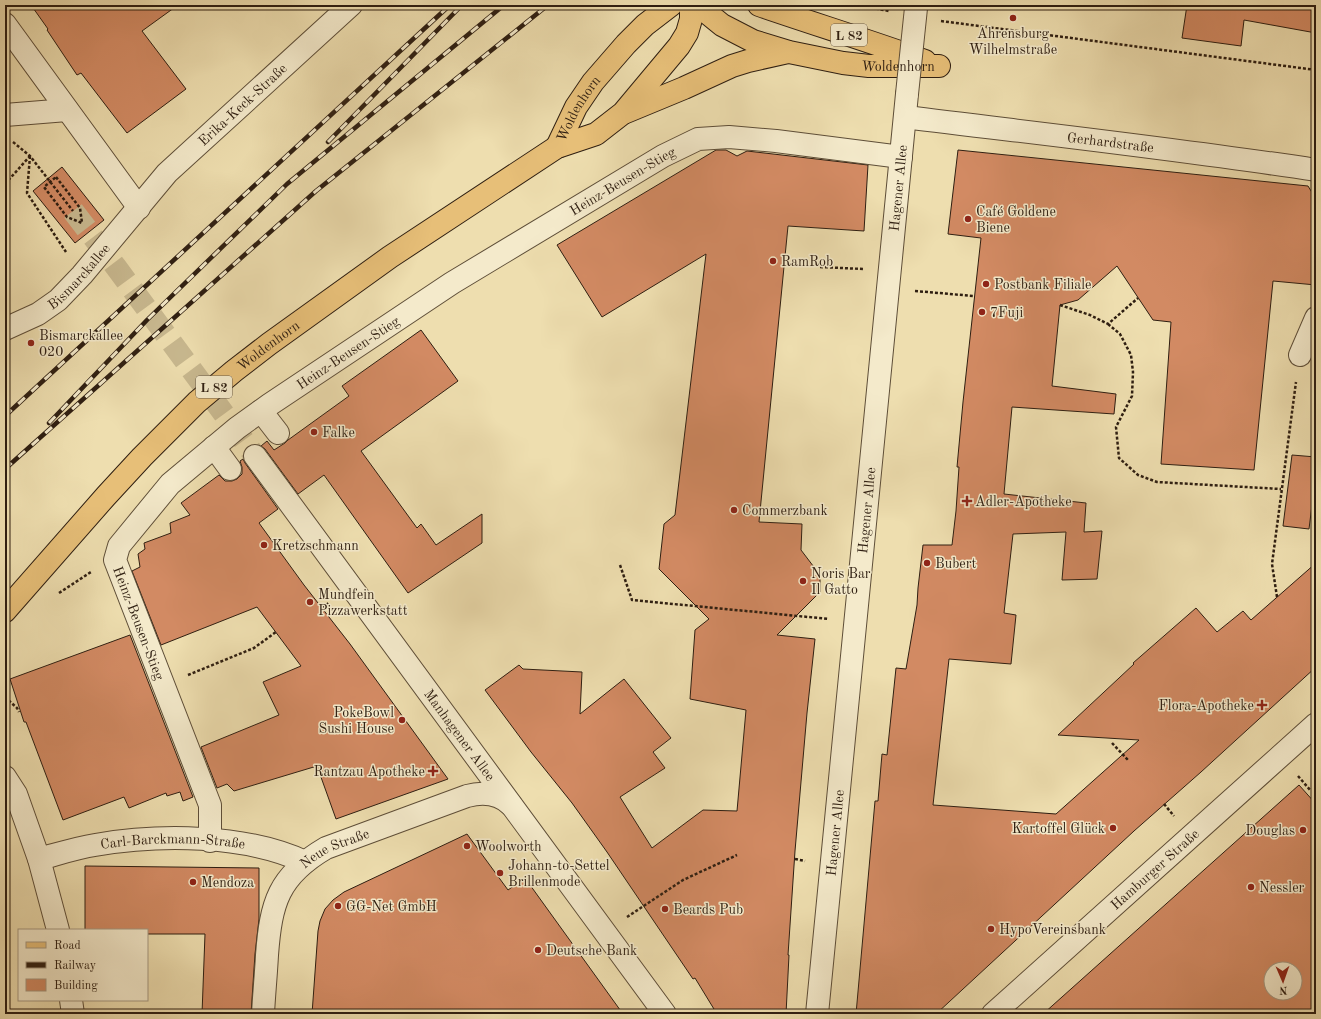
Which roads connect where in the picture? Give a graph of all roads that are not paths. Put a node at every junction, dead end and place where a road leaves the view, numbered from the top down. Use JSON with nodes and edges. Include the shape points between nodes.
{"nodes":[{"id":1,"x":351,"y":5,"type":"edge"},
{"id":2,"x":671,"y":5,"type":"edge"},
{"id":3,"x":691,"y":5,"type":"edge"},
{"id":4,"x":701,"y":5,"type":"edge"},
{"id":5,"x":760,"y":5,"type":"edge"},
{"id":6,"x":917,"y":6,"type":"edge"},
{"id":7,"x":5,"y":24,"type":"edge"},
{"id":8,"x":789,"y":52,"type":"junction"},
{"id":9,"x":67,"y":110,"type":"junction"},
{"id":10,"x":623,"y":113,"type":"junction"},
{"id":11,"x":5,"y":115,"type":"edge"},
{"id":12,"x":905,"y":117,"type":"junction"},
{"id":13,"x":557,"y":147,"type":"junction"},
{"id":14,"x":901,"y":157,"type":"junction"},
{"id":15,"x":1316,"y":170,"type":"edge"},
{"id":16,"x":139,"y":208,"type":"junction"},
{"id":17,"x":1316,"y":318,"type":"edge"},
{"id":18,"x":5,"y":329,"type":"edge"},
{"id":19,"x":1300,"y":355,"type":"road end"},
{"id":20,"x":261,"y":411,"type":"junction"},
{"id":21,"x":278,"y":433,"type":"dead end"},
{"id":22,"x":214,"y":447,"type":"junction"},
{"id":23,"x":255,"y":456,"type":"tunnel mouth"},
{"id":24,"x":230,"y":469,"type":"dead end"},
{"id":25,"x":5,"y":611,"type":"edge"},
{"id":26,"x":1316,"y":724,"type":"edge"},
{"id":27,"x":5,"y":777,"type":"edge"},
{"id":28,"x":516,"y":810,"type":"junction"},
{"id":29,"x":210,"y":841,"type":"junction"},
{"id":30,"x":39,"y":859,"type":"junction"},
{"id":31,"x":305,"y":862,"type":"junction"},
{"id":32,"x":58,"y":929,"type":"edge"},
{"id":33,"x":71,"y":1001,"type":"edge"},
{"id":34,"x":74,"y":1014,"type":"edge"},
{"id":35,"x":263,"y":1014,"type":"edge"},
{"id":36,"x":665,"y":1014,"type":"edge"},
{"id":37,"x":817,"y":1014,"type":"edge"},
{"id":38,"x":993,"y":1014,"type":"edge"}],
"edges":[{"from":1,"to":16,"type":"street","name":"Erika-Keck-Straße","via":[[167,173]]},
{"from":2,"to":13,"type":"main road","name":"Woldenhorn","via":[[645,25],[593,82],[576,107]]},
{"from":3,"to":10,"type":"main road","name":"Woldenhorn","number":"L 82","via":[[687,33],[679,46]]},
{"from":4,"to":8,"type":"main road","name":"Woldenhorn","number":"L 82","via":[[722,25],[753,41]]},
{"from":5,"to":8,"type":"main road","name":"Woldenhorn","number":"L 82","via":[[939,66],[869,66]]},
{"from":6,"to":12,"type":"street","name":"Hagener Allee","bridge":true},
{"from":7,"to":9,"type":"street"},
{"from":8,"to":10,"type":"main road","name":"Woldenhorn","number":"L 82","via":[[732,66]]},
{"from":9,"to":11,"type":"street"},
{"from":9,"to":16,"type":"street"},
{"from":10,"to":13,"type":"main road","name":"Woldenhorn","number":"L 82","via":[[596,134]]},
{"from":12,"to":14,"type":"street","name":"Hagener Allee"},
{"from":12,"to":15,"type":"street","name":"Gerhardstraße"},
{"from":13,"to":25,"type":"main road","name":"Woldenhorn","number":"L 82","via":[[390,257],[269,344],[216,386],[132,468]]},
{"from":14,"to":20,"type":"street","name":"Heinz-Beusen-Stieg","via":[[776,141],[729,137],[698,139],[663,156],[452,282]]},
{"from":14,"to":37,"type":"street","name":"Hagener Allee"},
{"from":16,"to":18,"type":"street","name":"Bismarckallee","via":[[58,300],[38,314]]},
{"from":17,"to":19,"type":"street"},
{"from":20,"to":21,"type":"street"},
{"from":20,"to":22,"type":"street","name":"Heinz-Beusen-Stieg"},
{"from":22,"to":24,"type":"street"},
{"from":22,"to":29,"type":"street","name":"Heinz-Beusen-Stieg","via":[[170,484],[119,546],[115,560],[210,805]]},
{"from":23,"to":28,"type":"street","name":"Manhagener Allee"},
{"from":26,"to":38,"type":"street","name":"Hamburger Straße"},
{"from":27,"to":30,"type":"street","via":[[16,794]]},
{"from":28,"to":31,"type":"street","name":"Neue Straße","via":[[496,796],[474,794],[326,848]]},
{"from":28,"to":36,"type":"street","name":"Manhagener Allee"},
{"from":29,"to":30,"type":"street","name":"Carl-Barckmann-Straße","via":[[148,839],[116,842],[74,849]]},
{"from":29,"to":31,"type":"street","name":"Carl-Barckmann-Straße","via":[[259,847]]},
{"from":30,"to":32,"type":"street"},
{"from":31,"to":35,"type":"street","name":"Neue Straße","via":[[282,888],[271,916]]},
{"from":33,"to":34,"type":"street"}]}
